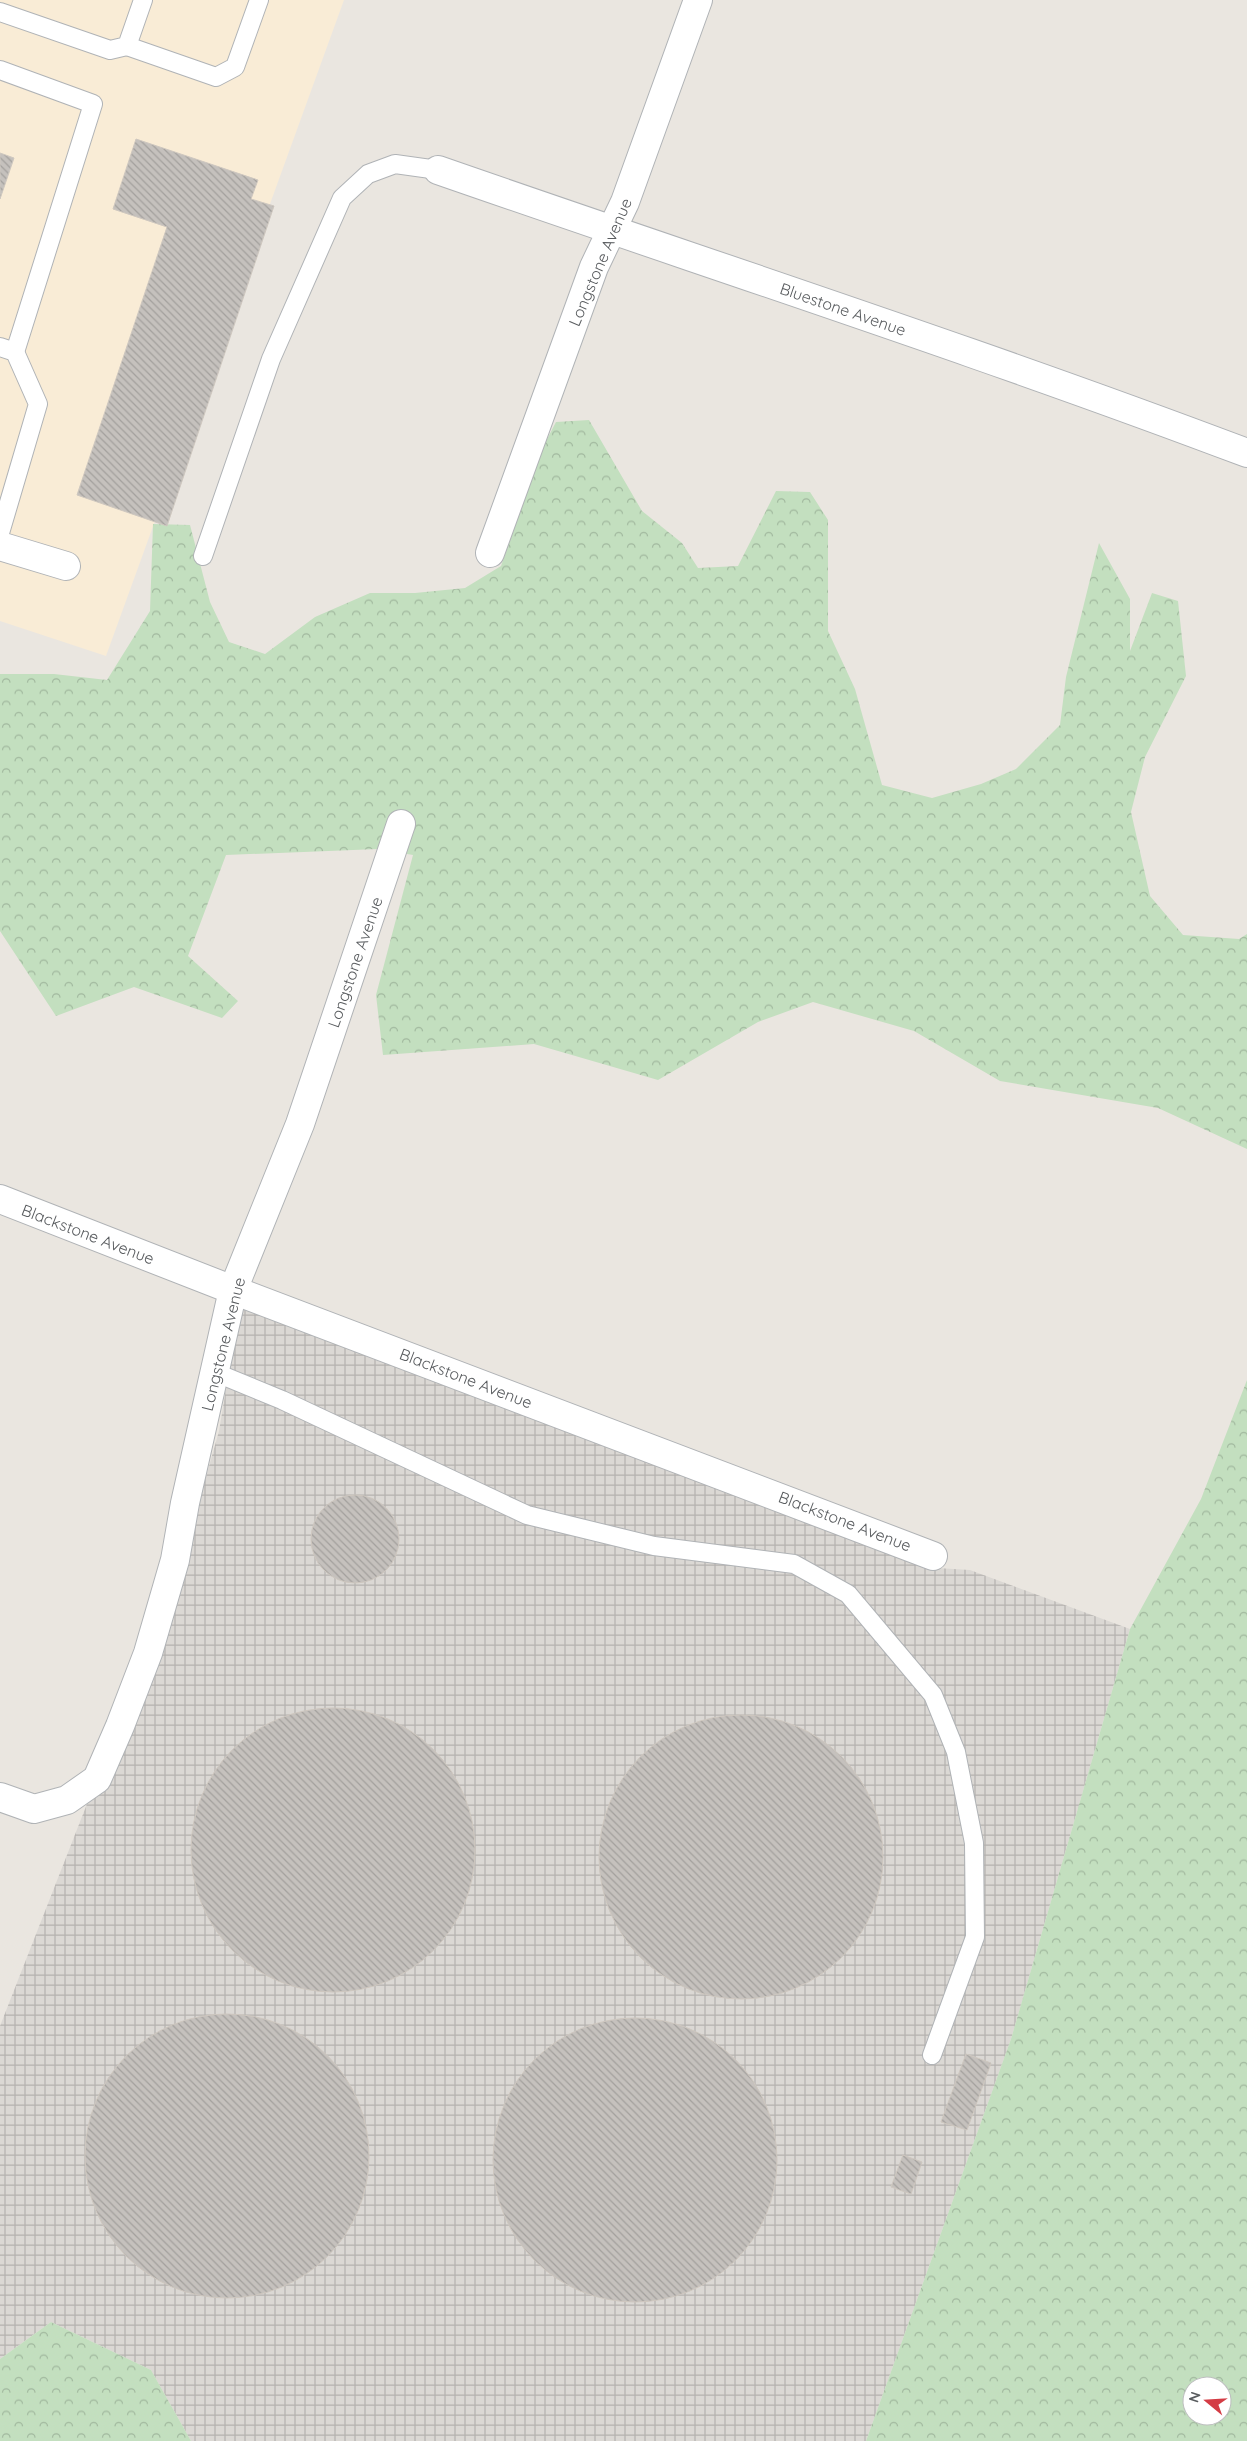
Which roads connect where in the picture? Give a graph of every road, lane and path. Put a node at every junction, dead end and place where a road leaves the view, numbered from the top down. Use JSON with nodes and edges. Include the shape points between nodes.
{"nodes":[{"id":1,"x":143,"y":0,"type":"edge"},
{"id":2,"x":259,"y":0,"type":"edge"},
{"id":3,"x":698,"y":0,"type":"edge"},
{"id":4,"x":0,"y":12,"type":"edge"},
{"id":5,"x":127,"y":46,"type":"junction"},
{"id":6,"x":0,"y":70,"type":"edge"},
{"id":7,"x":438,"y":170,"type":"joint"},
{"id":8,"x":613,"y":231,"type":"junction"},
{"id":9,"x":7,"y":349,"type":"edge"},
{"id":10,"x":1247,"y":453,"type":"edge"},
{"id":11,"x":0,"y":533,"type":"edge"},
{"id":12,"x":0,"y":546,"type":"edge"},
{"id":13,"x":490,"y":553,"type":"dead end"},
{"id":14,"x":203,"y":556,"type":"dead end"},
{"id":15,"x":66,"y":566,"type":"dead end"},
{"id":16,"x":401,"y":824,"type":"dead end"},
{"id":17,"x":0,"y":1199,"type":"edge"},
{"id":18,"x":233,"y":1290,"type":"junction"},
{"id":19,"x":214,"y":1372,"type":"junction"},
{"id":20,"x":933,"y":1556,"type":"dead end"},
{"id":21,"x":0,"y":1797,"type":"edge"},
{"id":22,"x":932,"y":2054,"type":"dead end"}],
"edges":[{"from":1,"to":5,"type":"lane"},
{"from":2,"to":5,"type":"lane","via":[[236,67],[216,77]]},
{"from":3,"to":8,"type":"street","name":"Longstone Avenue"},
{"from":4,"to":5,"type":"lane","via":[[110,50]]},
{"from":6,"to":9,"type":"lane","via":[[93,104]]},
{"from":7,"to":8,"type":"street","name":"Bluestone Avenue"},
{"from":7,"to":14,"type":"lane","via":[[395,164],[368,174],[342,198],[271,359]]},
{"from":8,"to":10,"type":"street","name":"Bluestone Avenue","via":[[1089,394]]},
{"from":8,"to":13,"type":"street","name":"Longstone Avenue","via":[[594,267]]},
{"from":9,"to":11,"type":"lane","via":[[38,404]]},
{"from":12,"to":15,"type":"street"},
{"from":16,"to":18,"type":"street","name":"Longstone Avenue","via":[[300,1124]]},
{"from":17,"to":18,"type":"street","name":"Blackstone Avenue"},
{"from":18,"to":19,"type":"street","name":"Longstone Avenue"},
{"from":18,"to":20,"type":"street","name":"Blackstone Avenue"},
{"from":19,"to":21,"type":"street","name":"Longstone Avenue","via":[[175,1560],[148,1653],[97,1779],[67,1800],[34,1809]]},
{"from":19,"to":22,"type":"lane","via":[[282,1400],[527,1515],[654,1546],[794,1564],[848,1594],[933,1694],[956,1752],[974,1843],[975,1937]]}]}
